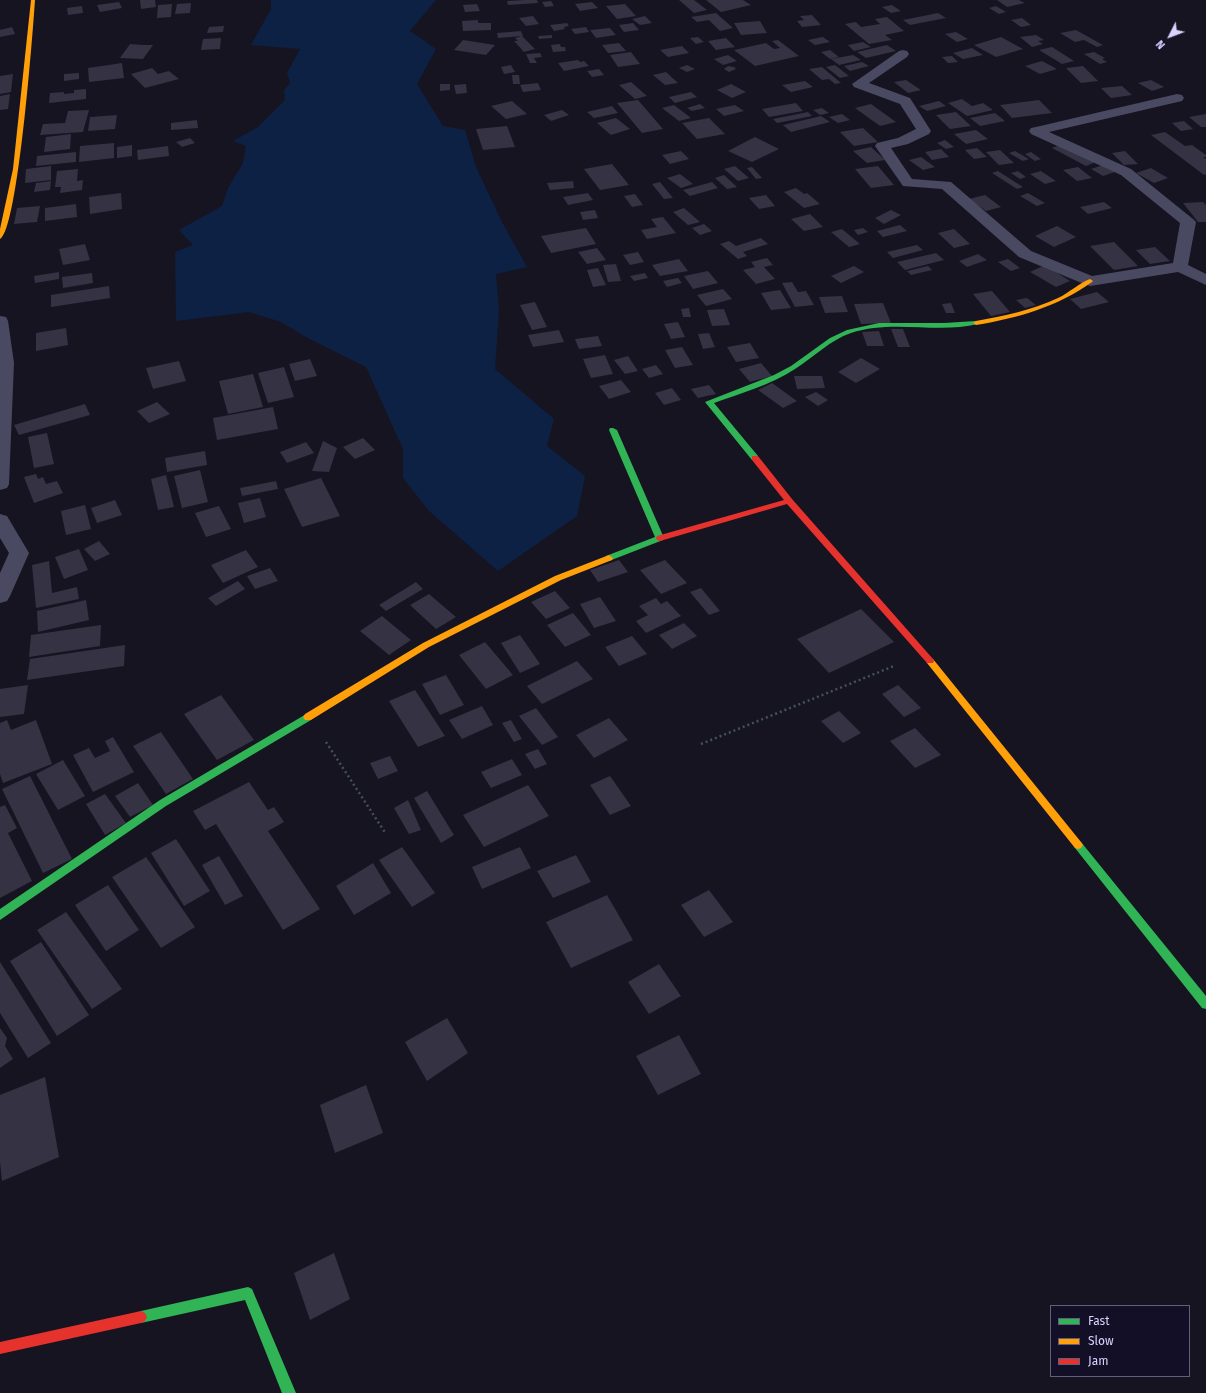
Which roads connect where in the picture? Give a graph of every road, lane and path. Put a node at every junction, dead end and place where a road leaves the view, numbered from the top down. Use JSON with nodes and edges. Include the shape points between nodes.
{"nodes":[{"id":1,"x":33,"y":0,"type":"edge"},
{"id":2,"x":903,"y":54,"type":"dead end"},
{"id":3,"x":1176,"y":98,"type":"dead end"},
{"id":4,"x":0,"y":236,"type":"edge"},
{"id":5,"x":1180,"y":267,"type":"junction"},
{"id":6,"x":1206,"y":280,"type":"edge"},
{"id":7,"x":1090,"y":281,"type":"junction"},
{"id":8,"x":0,"y":321,"type":"edge"},
{"id":9,"x":613,"y":430,"type":"dead end"},
{"id":10,"x":0,"y":484,"type":"edge"},
{"id":11,"x":788,"y":502,"type":"junction"},
{"id":12,"x":0,"y":521,"type":"edge"},
{"id":13,"x":660,"y":538,"type":"junction"},
{"id":14,"x":0,"y":596,"type":"edge"},
{"id":15,"x":925,"y":654,"type":"junction"},
{"id":16,"x":310,"y":716,"type":"junction"},
{"id":17,"x":701,"y":744,"type":"dead end"},
{"id":18,"x":386,"y":834,"type":"dead end"},
{"id":19,"x":0,"y":915,"type":"edge"},
{"id":20,"x":1206,"y":1004,"type":"edge"},
{"id":21,"x":0,"y":1348,"type":"edge"},
{"id":22,"x":289,"y":1393,"type":"edge"}],
"edges":[{"from":1,"to":4,"type":"street","via":[[16,169]]},
{"from":2,"to":7,"type":"street","via":[[859,84],[905,101],[924,131],[903,141],[882,146],[908,183],[946,185],[1025,254]]},
{"from":3,"to":5,"type":"street","via":[[1036,131],[1126,172],[1188,222]]},
{"from":5,"to":6,"type":"street"},
{"from":5,"to":7,"type":"street"},
{"from":7,"to":11,"type":"street","via":[[1065,297],[1010,317],[956,325],[899,325],[856,329],[828,341],[781,374],[709,402]]},
{"from":8,"to":10,"type":"street","via":[[5,363]]},
{"from":9,"to":13,"type":"street"},
{"from":11,"to":13,"type":"street"},
{"from":11,"to":15,"type":"street"},
{"from":12,"to":14,"type":"street","via":[[19,553]]},
{"from":13,"to":16,"type":"street","via":[[558,578],[426,645]]},
{"from":15,"to":17,"type":"path"},
{"from":15,"to":20,"type":"street"},
{"from":16,"to":18,"type":"path"},
{"from":16,"to":19,"type":"street","via":[[163,804]]},
{"from":21,"to":22,"type":"street","via":[[248,1293]]}]}
